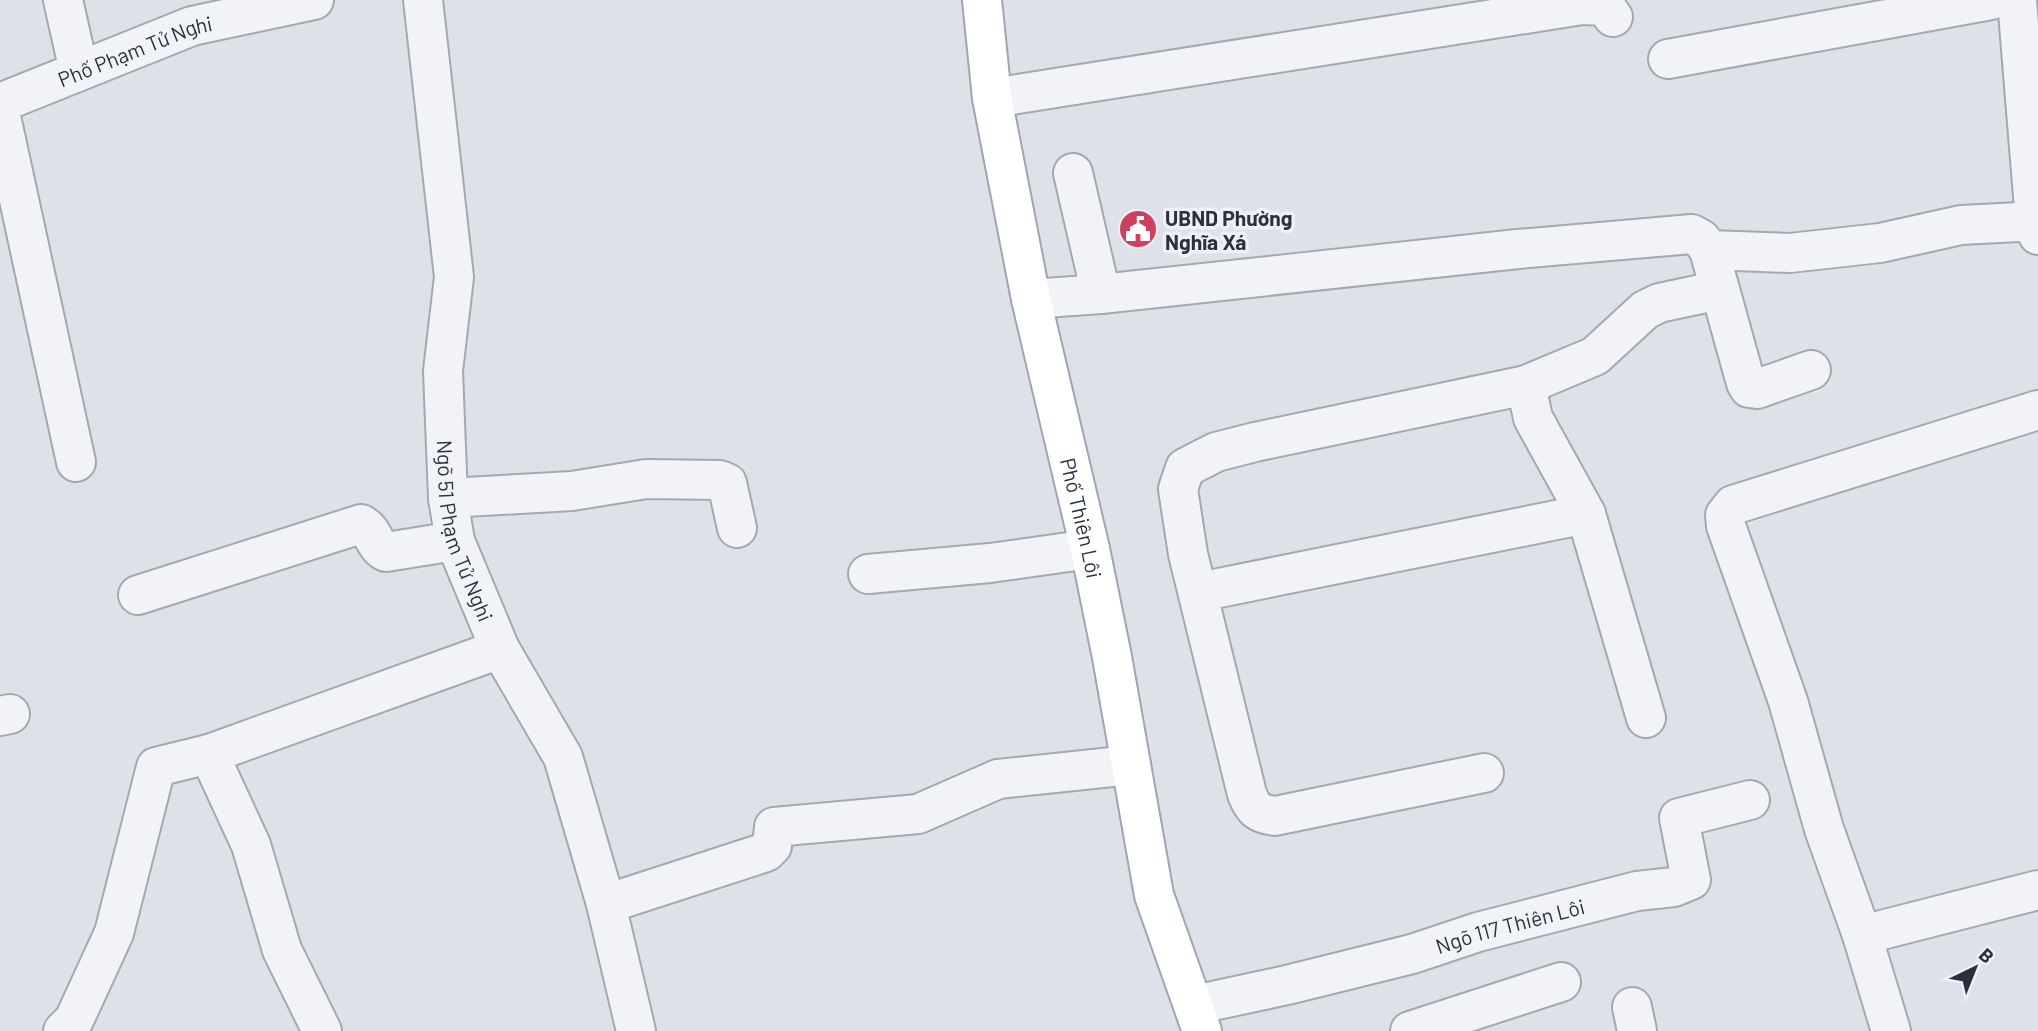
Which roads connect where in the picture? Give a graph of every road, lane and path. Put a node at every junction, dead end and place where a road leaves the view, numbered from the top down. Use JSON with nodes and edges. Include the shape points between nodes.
{"nodes":[{"id":1,"x":63,"y":0,"type":"edge"},
{"id":2,"x":314,"y":0,"type":"edge"},
{"id":3,"x":423,"y":0,"type":"edge"},
{"id":4,"x":982,"y":0,"type":"edge"},
{"id":5,"x":1991,"y":0,"type":"edge"},
{"id":6,"x":2017,"y":0,"type":"edge"},
{"id":7,"x":1613,"y":18,"type":"dead end"},
{"id":8,"x":1668,"y":59,"type":"dead end"},
{"id":9,"x":79,"y":71,"type":"junction"},
{"id":10,"x":992,"y":98,"type":"junction"},
{"id":11,"x":0,"y":103,"type":"edge"},
{"id":12,"x":0,"y":112,"type":"edge"},
{"id":13,"x":1073,"y":173,"type":"dead end"},
{"id":14,"x":2037,"y":225,"type":"edge"},
{"id":15,"x":1709,"y":250,"type":"junction"},
{"id":16,"x":1720,"y":290,"type":"junction"},
{"id":17,"x":1101,"y":293,"type":"junction"},
{"id":18,"x":1031,"y":299,"type":"junction"},
{"id":19,"x":1811,"y":370,"type":"dead end"},
{"id":20,"x":1526,"y":386,"type":"junction"},
{"id":21,"x":2038,"y":410,"type":"edge"},
{"id":22,"x":76,"y":462,"type":"dead end"},
{"id":23,"x":447,"y":498,"type":"junction"},
{"id":24,"x":1586,"y":514,"type":"junction"},
{"id":25,"x":737,"y":528,"type":"dead end"},
{"id":26,"x":455,"y":541,"type":"junction"},
{"id":27,"x":1090,"y":549,"type":"junction"},
{"id":28,"x":868,"y":574,"type":"dead end"},
{"id":29,"x":1199,"y":592,"type":"junction"},
{"id":30,"x":138,"y":594,"type":"dead end"},
{"id":31,"x":500,"y":649,"type":"junction"},
{"id":32,"x":1646,"y":718,"type":"dead end"},
{"id":33,"x":209,"y":754,"type":"junction"},
{"id":34,"x":1131,"y":765,"type":"junction"},
{"id":35,"x":1484,"y":773,"type":"dead end"},
{"id":36,"x":1750,"y":800,"type":"dead end"},
{"id":37,"x":2038,"y":890,"type":"edge"},
{"id":38,"x":606,"y":904,"type":"junction"},
{"id":39,"x":1862,"y":935,"type":"junction"},
{"id":40,"x":1560,"y":982,"type":"dead end"},
{"id":41,"x":1198,"y":1018,"type":"edge"},
{"id":42,"x":1488,"y":1018,"type":"edge"},
{"id":43,"x":63,"y":1031,"type":"edge"},
{"id":44,"x":322,"y":1031,"type":"edge"},
{"id":45,"x":636,"y":1031,"type":"edge"},
{"id":46,"x":1410,"y":1031,"type":"edge"},
{"id":47,"x":1891,"y":1031,"type":"edge"}],
"edges":[{"from":1,"to":9,"type":"street"},
{"from":2,"to":9,"type":"street","name":"Phố Phạm Tử Nghi","via":[[192,26]]},
{"from":3,"to":23,"type":"street","name":"Ngõ 51 Phạm Tử Nghi","via":[[454,277],[443,371]]},
{"from":4,"to":10,"type":"main road","name":"Phố Thiên Lôi"},
{"from":5,"to":8,"type":"street"},
{"from":6,"to":14,"type":"street"},
{"from":7,"to":10,"type":"street","via":[[1605,6],[1583,5]]},
{"from":9,"to":11,"type":"street","name":"Phố Phạm Tử Nghi"},
{"from":10,"to":18,"type":"main road","name":"Phố Thiên Lôi"},
{"from":12,"to":22,"type":"street"},
{"from":13,"to":17,"type":"street"},
{"from":14,"to":15,"type":"street","via":[[1961,225],[1880,243],[1790,253]]},
{"from":15,"to":16,"type":"street"},
{"from":15,"to":17,"type":"street","via":[[1692,234]]},
{"from":16,"to":19,"type":"street","via":[[1749,388]]},
{"from":16,"to":20,"type":"street","via":[[1659,303],[1645,310],[1595,356]]},
{"from":17,"to":18,"type":"street"},
{"from":18,"to":27,"type":"main road","name":"Phố Thiên Lôi"},
{"from":20,"to":24,"type":"street","via":[[1533,418]]},
{"from":20,"to":29,"type":"street","via":[[1255,442],[1216,452],[1185,468],[1178,489]]},
{"from":21,"to":39,"type":"street","via":[[1733,505],[1725,515]]},
{"from":23,"to":25,"type":"street","via":[[572,491],[646,479],[720,480],[727,483]]},
{"from":23,"to":26,"type":"street","name":"Ngõ 51 Phạm Tử Nghi"},
{"from":24,"to":29,"type":"street"},
{"from":24,"to":32,"type":"street"},
{"from":26,"to":30,"type":"street","via":[[386,552],[361,524]]},
{"from":26,"to":31,"type":"street","name":"Ngõ 51 Phạm Tử Nghi"},
{"from":27,"to":28,"type":"street"},
{"from":27,"to":34,"type":"main road","name":"Phố Thiên Lôi"},
{"from":29,"to":35,"type":"street","via":[[1247,794],[1253,808],[1262,814],[1275,816]]},
{"from":31,"to":33,"type":"street"},
{"from":31,"to":38,"type":"street","name":"Ngõ 51 Phạm Tử Nghi","via":[[563,757]]},
{"from":33,"to":43,"type":"street","via":[[156,767],[114,933],[74,1020]]},
{"from":33,"to":44,"type":"street","via":[[251,845],[282,950]]},
{"from":34,"to":38,"type":"street","via":[[998,779],[918,814],[774,827],[772,846],[766,852]]},
{"from":34,"to":41,"type":"main road","name":"Phố Thiên Lôi","via":[[1154,895]]},
{"from":36,"to":41,"type":"street","name":"Ngõ 117 Thiên Lôi","via":[[1679,818],[1691,880],[1674,887],[1637,891],[1478,932],[1412,954],[1287,985]]},
{"from":37,"to":39,"type":"street"},
{"from":38,"to":45,"type":"street","name":"Ngõ 51 Phạm Tử Nghi"},
{"from":39,"to":47,"type":"street"},
{"from":40,"to":42,"type":"street"},
{"from":42,"to":46,"type":"street"}]}
